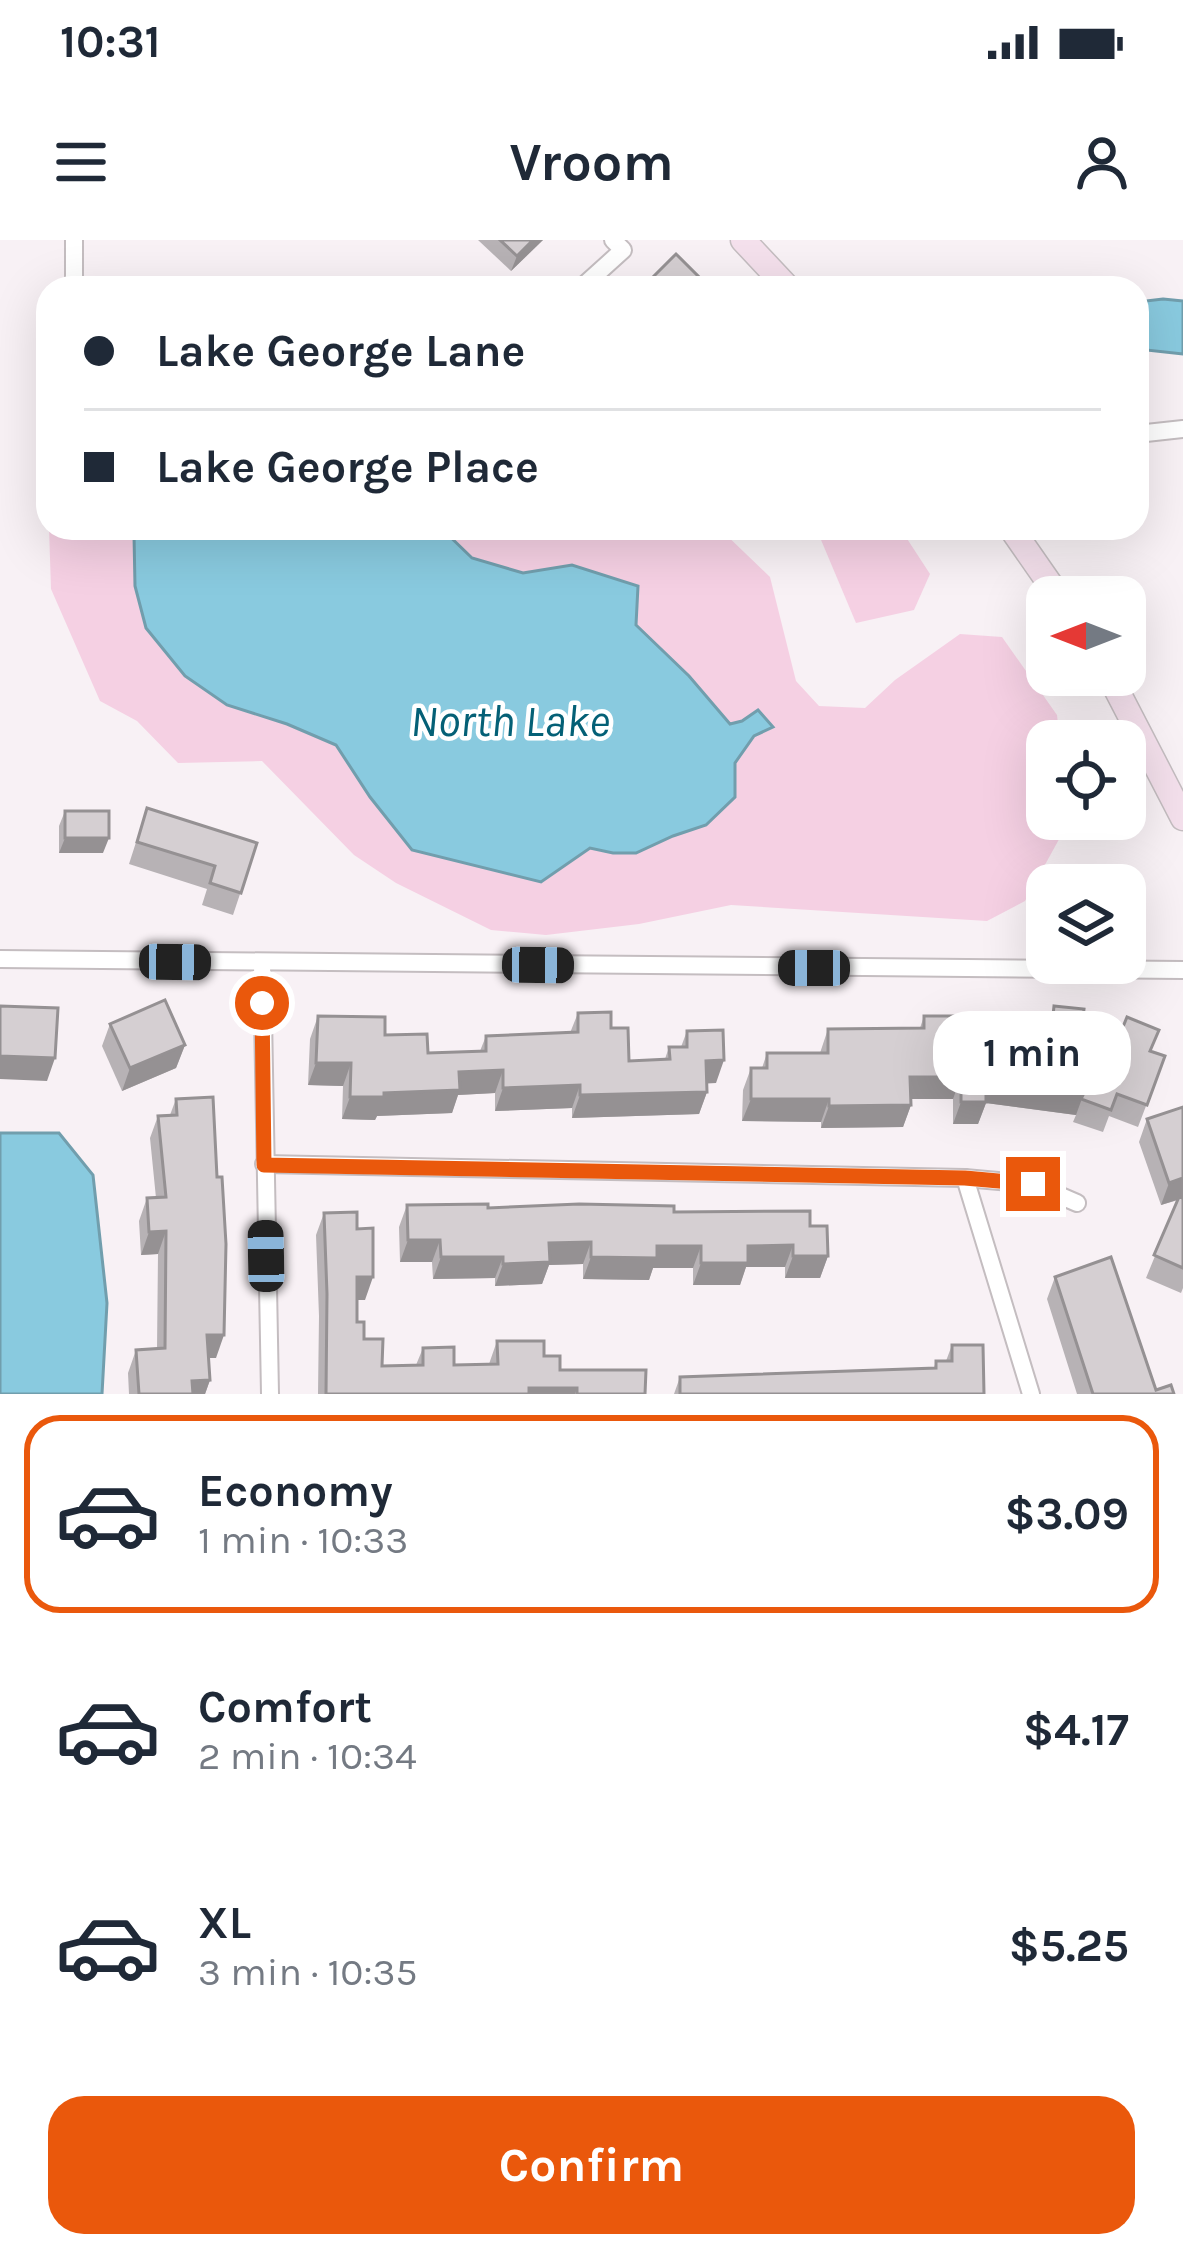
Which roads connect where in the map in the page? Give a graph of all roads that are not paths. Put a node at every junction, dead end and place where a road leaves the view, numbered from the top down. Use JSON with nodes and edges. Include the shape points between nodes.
{"nodes":[{"id":1,"x":74,"y":240,"type":"edge"},
{"id":2,"x":613,"y":240,"type":"edge"},
{"id":3,"x":742,"y":240,"type":"edge"},
{"id":4,"x":74,"y":276,"type":"edge"},
{"id":5,"x":594,"y":276,"type":"edge"},
{"id":6,"x":776,"y":276,"type":"edge"},
{"id":7,"x":1183,"y":428,"type":"edge"},
{"id":8,"x":1149,"y":432,"type":"edge"},
{"id":9,"x":1019,"y":540,"type":"edge"},
{"id":10,"x":1044,"y":576,"type":"edge"},
{"id":11,"x":1120,"y":696,"type":"edge"},
{"id":12,"x":1183,"y":818,"type":"edge"},
{"id":13,"x":0,"y":959,"type":"edge"},
{"id":14,"x":262,"y":963,"type":"junction"},
{"id":15,"x":1183,"y":970,"type":"edge"},
{"id":16,"x":264,"y":1165,"type":"junction"},
{"id":17,"x":965,"y":1178,"type":"junction"},
{"id":18,"x":1077,"y":1203,"type":"dead end"},
{"id":19,"x":271,"y":1394,"type":"edge"},
{"id":20,"x":1031,"y":1394,"type":"edge"}],
"edges":[{"from":1,"to":4,"type":"street"},
{"from":2,"to":5,"type":"street","via":[[622,250]]},
{"from":3,"to":6,"type":"main road"},
{"from":7,"to":8,"type":"street"},
{"from":9,"to":10,"type":"main road"},
{"from":11,"to":12,"type":"main road"},
{"from":13,"to":14,"type":"street"},
{"from":14,"to":15,"type":"street"},
{"from":14,"to":16,"type":"street"},
{"from":16,"to":17,"type":"street"},
{"from":16,"to":19,"type":"street"},
{"from":17,"to":18,"type":"street","via":[[1033,1184]]},
{"from":17,"to":20,"type":"street"}]}
